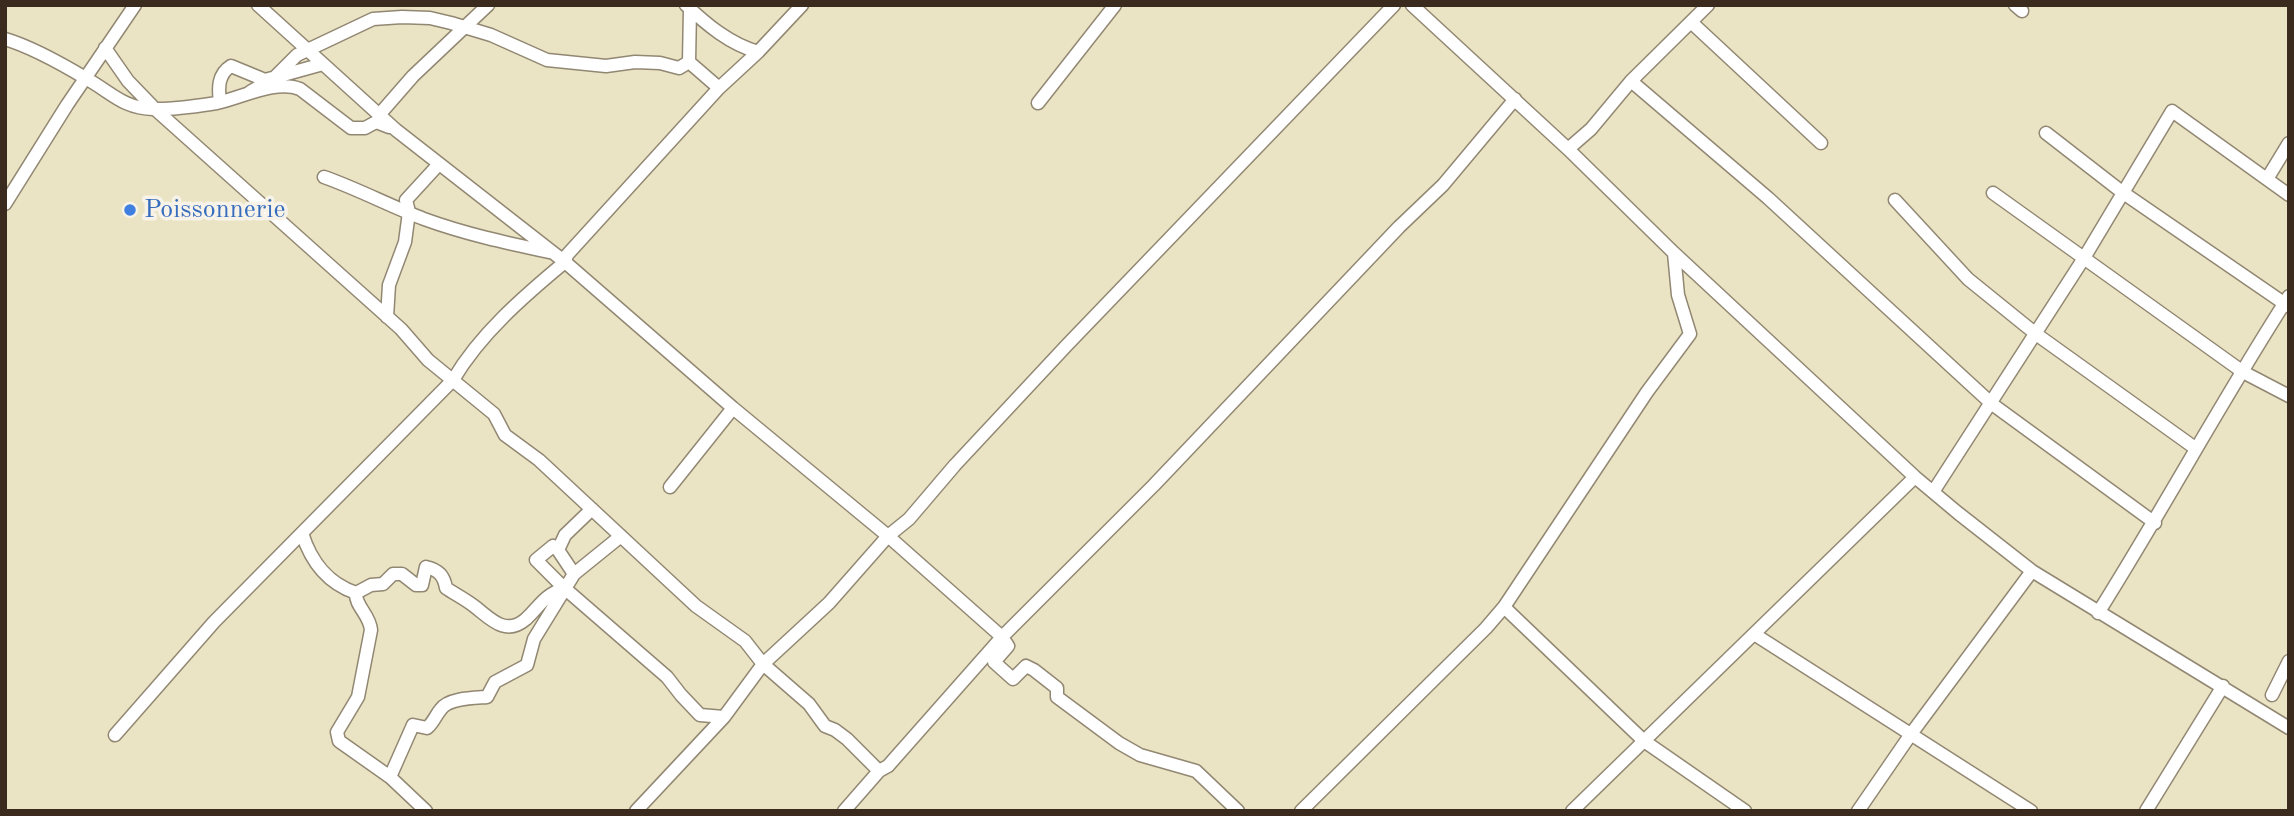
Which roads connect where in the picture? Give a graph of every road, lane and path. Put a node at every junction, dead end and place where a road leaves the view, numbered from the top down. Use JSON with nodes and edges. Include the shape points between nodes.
{"nodes":[{"id":1,"x":135,"y":5,"type":"edge"},
{"id":2,"x":258,"y":5,"type":"edge"},
{"id":3,"x":488,"y":5,"type":"edge"},
{"id":4,"x":802,"y":5,"type":"edge"},
{"id":5,"x":1115,"y":5,"type":"edge"},
{"id":6,"x":1394,"y":5,"type":"edge"},
{"id":7,"x":1412,"y":5,"type":"edge"},
{"id":8,"x":1708,"y":5,"type":"edge"},
{"id":9,"x":688,"y":7,"type":"edge"},
{"id":10,"x":1691,"y":22,"type":"junction"},
{"id":11,"x":465,"y":29,"type":"junction"},
{"id":12,"x":5,"y":39,"type":"edge"},
{"id":13,"x":106,"y":48,"type":"junction"},
{"id":14,"x":309,"y":51,"type":"junction"},
{"id":15,"x":758,"y":52,"type":"junction"},
{"id":16,"x":689,"y":62,"type":"junction"},
{"id":17,"x":323,"y":64,"type":"junction"},
{"id":18,"x":85,"y":77,"type":"junction"},
{"id":19,"x":274,"y":78,"type":"junction"},
{"id":20,"x":1631,"y":81,"type":"junction"},
{"id":21,"x":719,"y":88,"type":"junction"},
{"id":22,"x":250,"y":92,"type":"junction"},
{"id":23,"x":1515,"y":99,"type":"junction"},
{"id":24,"x":220,"y":102,"type":"junction"},
{"id":25,"x":1038,"y":103,"type":"dead end"},
{"id":26,"x":156,"y":110,"type":"junction"},
{"id":27,"x":379,"y":115,"type":"junction"},
{"id":28,"x":396,"y":130,"type":"junction"},
{"id":29,"x":2046,"y":133,"type":"dead end"},
{"id":30,"x":1821,"y":143,"type":"dead end"},
{"id":31,"x":2289,"y":143,"type":"edge"},
{"id":32,"x":1568,"y":149,"type":"junction"},
{"id":33,"x":439,"y":164,"type":"junction"},
{"id":34,"x":324,"y":177,"type":"dead end"},
{"id":35,"x":2267,"y":179,"type":"junction"},
{"id":36,"x":2122,"y":192,"type":"junction"},
{"id":37,"x":1993,"y":193,"type":"dead end"},
{"id":38,"x":2289,"y":195,"type":"edge"},
{"id":39,"x":1895,"y":200,"type":"dead end"},
{"id":40,"x":5,"y":204,"type":"edge"},
{"id":41,"x":409,"y":212,"type":"junction"},
{"id":42,"x":553,"y":253,"type":"junction"},
{"id":43,"x":1674,"y":253,"type":"junction"},
{"id":44,"x":2084,"y":258,"type":"junction"},
{"id":45,"x":565,"y":262,"type":"junction"},
{"id":46,"x":2287,"y":302,"type":"edge"},
{"id":47,"x":387,"y":317,"type":"junction"},
{"id":48,"x":2036,"y":334,"type":"junction"},
{"id":49,"x":2243,"y":372,"type":"junction"},
{"id":50,"x":453,"y":380,"type":"junction"},
{"id":51,"x":2289,"y":396,"type":"edge"},
{"id":52,"x":1992,"y":404,"type":"junction"},
{"id":53,"x":733,"y":408,"type":"junction"},
{"id":54,"x":2195,"y":448,"type":"junction"},
{"id":55,"x":1915,"y":477,"type":"junction"},
{"id":56,"x":670,"y":487,"type":"dead end"},
{"id":57,"x":1933,"y":492,"type":"junction"},
{"id":58,"x":592,"y":509,"type":"junction"},
{"id":59,"x":2155,"y":523,"type":"junction"},
{"id":60,"x":302,"y":533,"type":"junction"},
{"id":61,"x":621,"y":536,"type":"junction"},
{"id":62,"x":888,"y":536,"type":"junction"},
{"id":63,"x":558,"y":550,"type":"junction"},
{"id":64,"x":2032,"y":571,"type":"junction"},
{"id":65,"x":574,"y":574,"type":"junction"},
{"id":66,"x":564,"y":588,"type":"junction"},
{"id":67,"x":356,"y":593,"type":"junction"},
{"id":68,"x":1504,"y":607,"type":"junction"},
{"id":69,"x":2098,"y":613,"type":"junction"},
{"id":70,"x":1754,"y":634,"type":"junction"},
{"id":71,"x":1002,"y":637,"type":"junction"},
{"id":72,"x":2289,"y":661,"type":"edge"},
{"id":73,"x":763,"y":664,"type":"junction"},
{"id":74,"x":2223,"y":686,"type":"junction"},
{"id":75,"x":2272,"y":695,"type":"dead end"},
{"id":76,"x":724,"y":718,"type":"junction"},
{"id":77,"x":2289,"y":728,"type":"edge"},
{"id":78,"x":1911,"y":734,"type":"junction"},
{"id":79,"x":115,"y":735,"type":"dead end"},
{"id":80,"x":1644,"y":741,"type":"junction"},
{"id":81,"x":879,"y":771,"type":"junction"},
{"id":82,"x":390,"y":777,"type":"junction"},
{"id":83,"x":426,"y":811,"type":"edge"},
{"id":84,"x":636,"y":811,"type":"edge"},
{"id":85,"x":844,"y":811,"type":"edge"},
{"id":86,"x":1238,"y":811,"type":"edge"},
{"id":87,"x":1301,"y":811,"type":"edge"},
{"id":88,"x":1572,"y":811,"type":"edge"},
{"id":89,"x":1745,"y":811,"type":"edge"},
{"id":90,"x":1858,"y":811,"type":"edge"},
{"id":91,"x":2031,"y":811,"type":"edge"},
{"id":92,"x":2146,"y":811,"type":"edge"}],
"edges":[{"from":1,"to":13,"type":"street"},
{"from":2,"to":14,"type":"street"},
{"from":3,"to":11,"type":"street"},
{"from":4,"to":15,"type":"street"},
{"from":5,"to":25,"type":"street"},
{"from":6,"to":62,"type":"street"},
{"from":7,"to":23,"type":"street"},
{"from":8,"to":10,"type":"street"},
{"from":9,"to":15,"type":"street","via":[[705,24]]},
{"from":9,"to":16,"type":"street"},
{"from":10,"to":20,"type":"street"},
{"from":10,"to":30,"type":"street"},
{"from":11,"to":14,"type":"street","via":[[430,18],[373,19]]},
{"from":11,"to":16,"type":"street","via":[[570,64],[635,62],[678,68]]},
{"from":11,"to":27,"type":"street","via":[[413,76]]},
{"from":12,"to":18,"type":"street"},
{"from":13,"to":18,"type":"street"},
{"from":13,"to":26,"type":"street","via":[[128,81]]},
{"from":14,"to":17,"type":"street"},
{"from":14,"to":19,"type":"street","via":[[297,55]]},
{"from":15,"to":21,"type":"street"},
{"from":16,"to":21,"type":"street"},
{"from":17,"to":19,"type":"street"},
{"from":17,"to":27,"type":"street"},
{"from":18,"to":26,"type":"street","via":[[130,107]]},
{"from":18,"to":40,"type":"street"},
{"from":19,"to":22,"type":"street"},
{"from":19,"to":24,"type":"street","via":[[260,79],[237,67],[226,68],[220,81]]},
{"from":20,"to":32,"type":"street"},
{"from":20,"to":52,"type":"street","via":[[1768,198]]},
{"from":21,"to":45,"type":"street"},
{"from":22,"to":24,"type":"street"},
{"from":22,"to":28,"type":"street","via":[[292,86],[351,128],[376,122]]},
{"from":23,"to":32,"type":"street"},
{"from":23,"to":71,"type":"street","via":[[1443,185]]},
{"from":24,"to":26,"type":"street"},
{"from":26,"to":47,"type":"street"},
{"from":27,"to":28,"type":"street"},
{"from":28,"to":33,"type":"street"},
{"from":29,"to":36,"type":"street"},
{"from":31,"to":35,"type":"street"},
{"from":32,"to":43,"type":"street"},
{"from":33,"to":41,"type":"street","via":[[408,197]]},
{"from":33,"to":42,"type":"street"},
{"from":34,"to":41,"type":"street"},
{"from":35,"to":36,"type":"street","via":[[2172,111]]},
{"from":35,"to":38,"type":"street"},
{"from":36,"to":44,"type":"street"},
{"from":36,"to":46,"type":"street"},
{"from":37,"to":44,"type":"street"},
{"from":39,"to":48,"type":"street","via":[[1968,279]]},
{"from":41,"to":42,"type":"street","via":[[483,237]]},
{"from":41,"to":47,"type":"street","via":[[405,242],[388,285]]},
{"from":42,"to":45,"type":"street"},
{"from":43,"to":55,"type":"street"},
{"from":43,"to":68,"type":"street","via":[[1678,295],[1690,334]]},
{"from":44,"to":48,"type":"street"},
{"from":44,"to":49,"type":"street"},
{"from":45,"to":50,"type":"street","via":[[499,323],[465,359]]},
{"from":45,"to":53,"type":"street"},
{"from":46,"to":49,"type":"street"},
{"from":47,"to":50,"type":"street"},
{"from":48,"to":52,"type":"street"},
{"from":48,"to":54,"type":"street"},
{"from":49,"to":51,"type":"street"},
{"from":49,"to":54,"type":"street"},
{"from":50,"to":58,"type":"street","via":[[494,414],[505,435]]},
{"from":50,"to":60,"type":"street"},
{"from":52,"to":57,"type":"street"},
{"from":52,"to":59,"type":"street"},
{"from":53,"to":56,"type":"street"},
{"from":53,"to":62,"type":"street"},
{"from":54,"to":59,"type":"street"},
{"from":55,"to":57,"type":"street"},
{"from":55,"to":70,"type":"street"},
{"from":57,"to":64,"type":"street"},
{"from":58,"to":61,"type":"street"},
{"from":58,"to":63,"type":"street","via":[[565,535]]},
{"from":59,"to":69,"type":"street"},
{"from":60,"to":67,"type":"street","via":[[307,550],[326,575],[337,586]]},
{"from":60,"to":79,"type":"street","via":[[214,622]]},
{"from":61,"to":65,"type":"street"},
{"from":61,"to":73,"type":"street","via":[[696,607],[745,641]]},
{"from":62,"to":71,"type":"street"},
{"from":62,"to":73,"type":"street","via":[[829,603]]},
{"from":63,"to":65,"type":"street"},
{"from":63,"to":66,"type":"street","via":[[553,546],[536,560]]},
{"from":64,"to":69,"type":"street"},
{"from":64,"to":78,"type":"street"},
{"from":65,"to":66,"type":"street"},
{"from":66,"to":67,"type":"street","via":[[543,599],[516,626],[503,627],[446,588],[435,569],[426,568],[422,585],[393,574],[383,584]]},
{"from":66,"to":76,"type":"street","via":[[667,677],[701,715]]},
{"from":66,"to":82,"type":"street","via":[[534,639],[527,665],[495,682],[487,697],[441,707],[427,728],[413,725]]},
{"from":67,"to":82,"type":"street","via":[[371,630],[358,696],[337,732],[339,741]]},
{"from":68,"to":80,"type":"street"},
{"from":68,"to":87,"type":"street"},
{"from":69,"to":74,"type":"street"},
{"from":70,"to":78,"type":"street"},
{"from":70,"to":80,"type":"street"},
{"from":71,"to":81,"type":"street"},
{"from":71,"to":86,"type":"street","via":[[1008,646],[994,662],[1013,679],[1026,666],[1034,670],[1057,688],[1057,696],[1119,743],[1140,755],[1196,771]]},
{"from":72,"to":75,"type":"street"},
{"from":73,"to":76,"type":"street"},
{"from":73,"to":81,"type":"street","via":[[809,704],[825,726],[847,739]]},
{"from":74,"to":77,"type":"street"},
{"from":74,"to":92,"type":"street"},
{"from":76,"to":84,"type":"street"},
{"from":78,"to":90,"type":"street"},
{"from":78,"to":91,"type":"street"},
{"from":80,"to":88,"type":"street"},
{"from":80,"to":89,"type":"street"},
{"from":81,"to":85,"type":"street"},
{"from":82,"to":83,"type":"street"}]}
